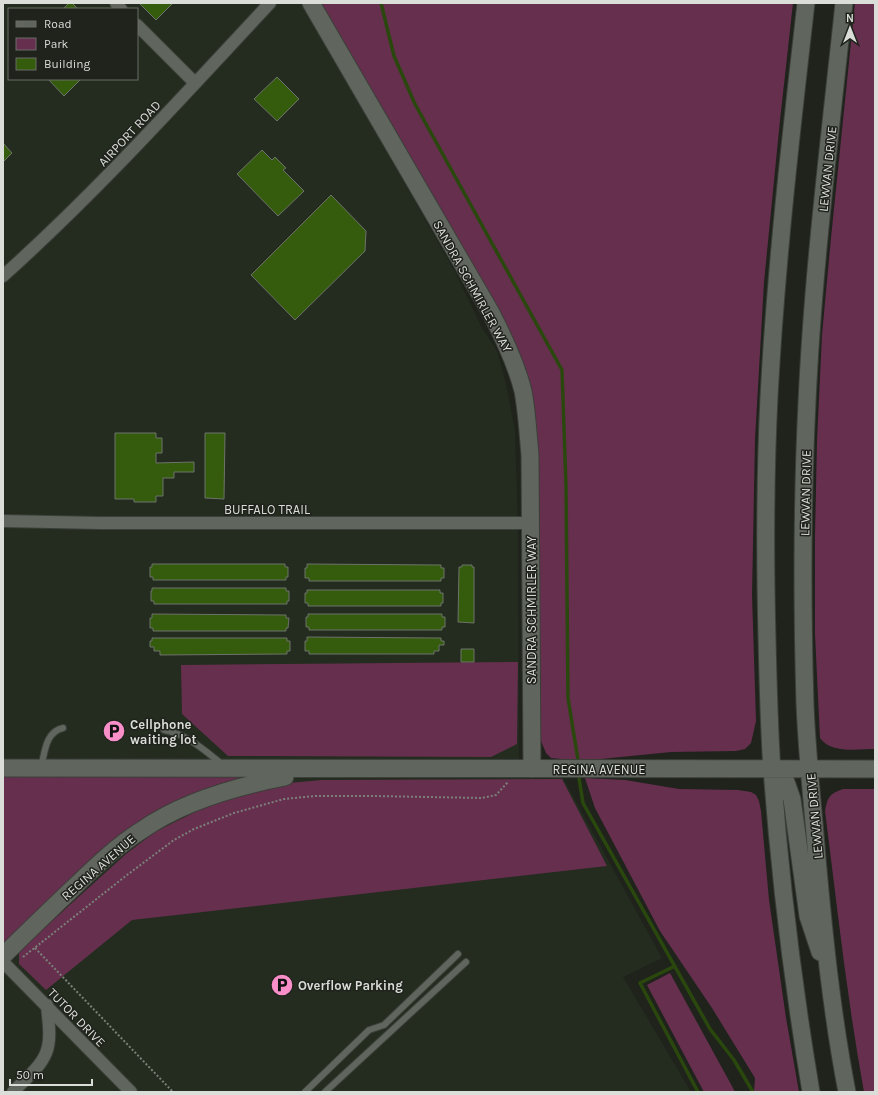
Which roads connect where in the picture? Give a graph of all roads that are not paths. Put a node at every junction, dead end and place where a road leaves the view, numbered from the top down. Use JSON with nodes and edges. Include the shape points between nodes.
{"nodes":[{"id":1,"x":270,"y":3,"type":"edge"},
{"id":2,"x":311,"y":3,"type":"edge"},
{"id":3,"x":806,"y":3,"type":"edge"},
{"id":4,"x":844,"y":3,"type":"edge"},
{"id":5,"x":138,"y":26,"type":"edge"},
{"id":6,"x":195,"y":83,"type":"junction"},
{"id":7,"x":3,"y":276,"type":"edge"},
{"id":8,"x":3,"y":521,"type":"edge"},
{"id":9,"x":530,"y":522,"type":"junction"},
{"id":10,"x":63,"y":728,"type":"dead end"},
{"id":11,"x":164,"y":730,"type":"dead end"},
{"id":12,"x":3,"y":768,"type":"edge"},
{"id":13,"x":40,"y":768,"type":"junction"},
{"id":14,"x":228,"y":768,"type":"junction"},
{"id":15,"x":323,"y":769,"type":"junction"},
{"id":16,"x":532,"y":769,"type":"junction"},
{"id":17,"x":772,"y":769,"type":"junction"},
{"id":18,"x":809,"y":769,"type":"junction"},
{"id":19,"x":875,"y":769,"type":"edge"},
{"id":20,"x":458,"y":954,"type":"dead end"},
{"id":21,"x":5,"y":962,"type":"edge"},
{"id":22,"x":466,"y":962,"type":"dead end"},
{"id":23,"x":830,"y":983,"type":"junction"},
{"id":24,"x":47,"y":1005,"type":"junction"},
{"id":25,"x":13,"y":1092,"type":"edge"},
{"id":26,"x":131,"y":1092,"type":"edge"},
{"id":27,"x":305,"y":1092,"type":"edge"},
{"id":28,"x":325,"y":1092,"type":"edge"},
{"id":29,"x":811,"y":1092,"type":"edge"},
{"id":30,"x":847,"y":1092,"type":"edge"}],
"edges":[{"from":1,"to":6,"type":"street","name":"AIRPORT ROAD"},
{"from":2,"to":9,"type":"main road","name":"SANDRA SCHMIRLER WAY","via":[[503,335],[522,390],[527,422],[530,455]]},
{"from":3,"to":17,"type":"main road","via":[[781,230],[769,399],[766,545]]},
{"from":4,"to":18,"type":"main road","name":"LEWVAN DRIVE","via":[[812,320],[807,402],[804,637]]},
{"from":5,"to":6,"type":"street"},
{"from":6,"to":7,"type":"street","name":"AIRPORT ROAD","via":[[64,220]]},
{"from":8,"to":9,"type":"street","name":"BUFFALO TRAIL"},
{"from":9,"to":16,"type":"main road","name":"SANDRA SCHMIRLER WAY"},
{"from":10,"to":13,"type":"lane","via":[[54,732],[48,739]]},
{"from":11,"to":14,"type":"lane","via":[[192,741]]},
{"from":12,"to":13,"type":"main road","name":"REGINA AVENUE"},
{"from":13,"to":14,"type":"main road","name":"REGINA AVENUE"},
{"from":14,"to":15,"type":"main road","name":"REGINA AVENUE"},
{"from":15,"to":16,"type":"main road","name":"REGINA AVENUE"},
{"from":15,"to":21,"type":"main road","name":"REGINA AVENUE","via":[[231,789],[173,813],[143,829],[100,862]]},
{"from":16,"to":17,"type":"main road","name":"REGINA AVENUE"},
{"from":17,"to":18,"type":"main road","name":"REGINA AVENUE"},
{"from":17,"to":23,"type":"main road","name":"LEWVAN DRIVE","via":[[786,782],[792,799],[808,916]]},
{"from":17,"to":29,"type":"main road","via":[[793,978]]},
{"from":18,"to":19,"type":"main road","name":"REGINA AVENUE"},
{"from":18,"to":23,"type":"main road","name":"LEWVAN DRIVE"},
{"from":20,"to":27,"type":"lane","via":[[384,1025],[369,1030]]},
{"from":21,"to":24,"type":"street","name":"TUTOR DRIVE"},
{"from":22,"to":28,"type":"lane"},
{"from":23,"to":30,"type":"main road","name":"LEWVAN DRIVE"},
{"from":24,"to":25,"type":"street","via":[[49,1037],[45,1054]]},
{"from":24,"to":26,"type":"street","name":"TUTOR DRIVE"}]}
